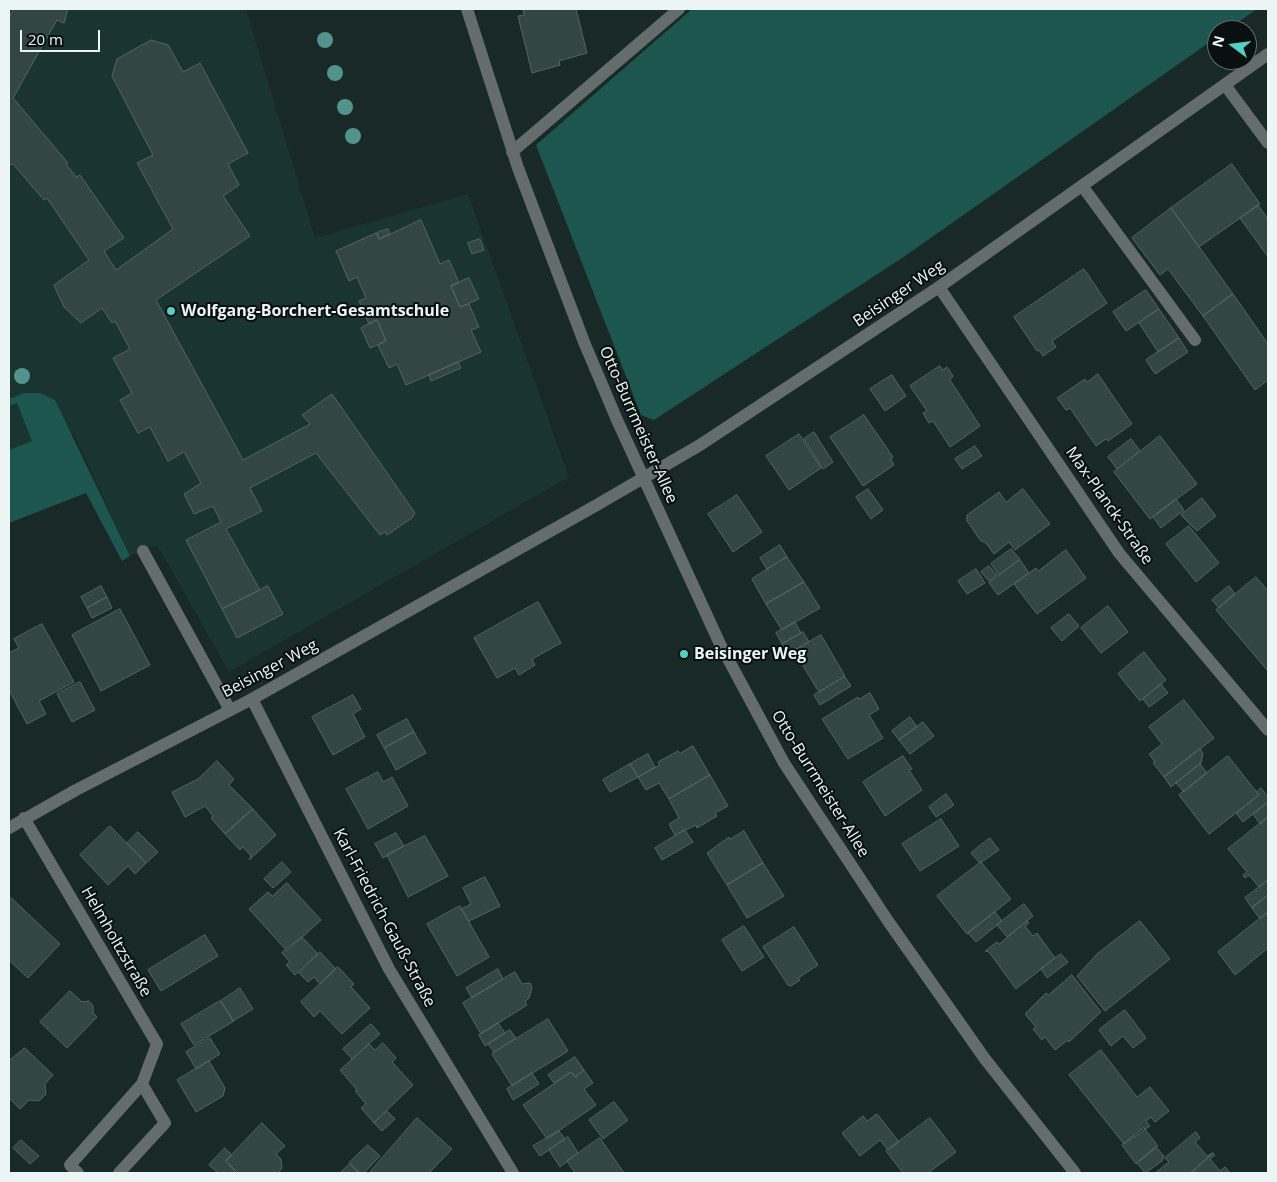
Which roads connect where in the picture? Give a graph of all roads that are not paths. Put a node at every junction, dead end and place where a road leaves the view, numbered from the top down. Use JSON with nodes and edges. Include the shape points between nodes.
{"nodes":[{"id":1,"x":467,"y":9,"type":"edge"},
{"id":2,"x":679,"y":9,"type":"edge"},
{"id":3,"x":1268,"y":54,"type":"edge"},
{"id":4,"x":1225,"y":85,"type":"junction"},
{"id":5,"x":1268,"y":142,"type":"edge"},
{"id":6,"x":512,"y":152,"type":"junction"},
{"id":7,"x":1083,"y":187,"type":"junction"},
{"id":8,"x":939,"y":287,"type":"junction"},
{"id":9,"x":1195,"y":340,"type":"dead end"},
{"id":10,"x":643,"y":478,"type":"junction"},
{"id":11,"x":143,"y":551,"type":"dead end"},
{"id":12,"x":252,"y":699,"type":"junction"},
{"id":13,"x":230,"y":710,"type":"junction"},
{"id":14,"x":1268,"y":730,"type":"edge"},
{"id":15,"x":24,"y":818,"type":"junction"},
{"id":16,"x":9,"y":828,"type":"edge"},
{"id":17,"x":142,"y":1084,"type":"junction"},
{"id":18,"x":78,"y":1173,"type":"edge"},
{"id":19,"x":119,"y":1173,"type":"edge"},
{"id":20,"x":513,"y":1173,"type":"edge"},
{"id":21,"x":1075,"y":1173,"type":"edge"}],
"edges":[{"from":1,"to":6,"type":"street","name":"Otto-Burrmeister-Allee"},
{"from":2,"to":6,"type":"street"},
{"from":3,"to":4,"type":"street","name":"Beisinger Weg"},
{"from":4,"to":5,"type":"street"},
{"from":4,"to":7,"type":"street","name":"Beisinger Weg"},
{"from":6,"to":10,"type":"street","name":"Otto-Burrmeister-Allee","via":[[584,342]]},
{"from":7,"to":8,"type":"street","name":"Beisinger Weg"},
{"from":7,"to":9,"type":"street"},
{"from":8,"to":10,"type":"street","name":"Beisinger Weg","via":[[700,445]]},
{"from":8,"to":14,"type":"street","name":"Max-Planck-Straße","via":[[1119,553]]},
{"from":10,"to":12,"type":"street","name":"Beisinger Weg"},
{"from":10,"to":21,"type":"street","name":"Otto-Burrmeister-Allee","via":[[720,644],[784,763],[888,921],[980,1051]]},
{"from":11,"to":13,"type":"street"},
{"from":12,"to":13,"type":"street","name":"Beisinger Weg"},
{"from":12,"to":20,"type":"street","name":"Karl-Friedrich-Gauß-Straße","via":[[389,969]]},
{"from":13,"to":15,"type":"street","name":"Beisinger Weg"},
{"from":15,"to":16,"type":"street","name":"Beisinger Weg"},
{"from":15,"to":17,"type":"street","name":"Helmholtzstraße","via":[[157,1044]]},
{"from":17,"to":18,"type":"street","name":"Helmholtzstraße","via":[[70,1165]]},
{"from":17,"to":19,"type":"street","via":[[165,1123]]}]}
